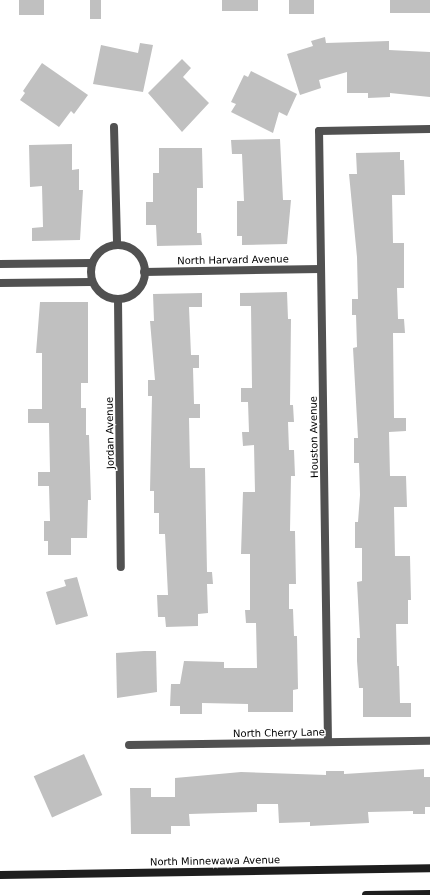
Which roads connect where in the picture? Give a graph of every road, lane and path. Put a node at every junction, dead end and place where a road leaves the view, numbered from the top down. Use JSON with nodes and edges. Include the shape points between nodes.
{"nodes":[{"id":1,"x":114,"y":127,"type":"dead end"},
{"id":2,"x":430,"y":129,"type":"edge"},
{"id":3,"x":117,"y":245,"type":"junction"},
{"id":4,"x":92,"y":263,"type":"junction"},
{"id":5,"x":0,"y":264,"type":"edge"},
{"id":6,"x":322,"y":269,"type":"junction"},
{"id":7,"x":144,"y":272,"type":"junction"},
{"id":8,"x":92,"y":282,"type":"junction"},
{"id":9,"x":0,"y":283,"type":"edge"},
{"id":10,"x":118,"y":299,"type":"junction"},
{"id":11,"x":121,"y":567,"type":"dead end"},
{"id":12,"x":430,"y":741,"type":"edge"},
{"id":13,"x":328,"y":742,"type":"junction"},
{"id":14,"x":129,"y":745,"type":"dead end"},
{"id":15,"x":430,"y":868,"type":"edge"},
{"id":16,"x":0,"y":875,"type":"edge"},
{"id":17,"x":430,"y":894,"type":"edge"},
{"id":18,"x":366,"y":895,"type":"edge"}],
"edges":[{"from":1,"to":3,"type":"street"},
{"from":2,"to":6,"type":"street","name":"Houston Avenue","via":[[319,131]]},
{"from":3,"to":4,"type":"street","via":[[102,250]]},
{"from":3,"to":7,"type":"street","via":[[137,253]]},
{"from":4,"to":5,"type":"street"},
{"from":4,"to":8,"type":"street"},
{"from":6,"to":7,"type":"street","name":"North Harvard Avenue"},
{"from":6,"to":13,"type":"street","name":"Houston Avenue"},
{"from":7,"to":10,"type":"street","via":[[137,291]]},
{"from":8,"to":9,"type":"street"},
{"from":8,"to":10,"type":"street","via":[[102,294]]},
{"from":10,"to":11,"type":"street","name":"Jordan Avenue"},
{"from":12,"to":13,"type":"street","name":"North Cherry Lane"},
{"from":13,"to":14,"type":"street","name":"North Cherry Lane"},
{"from":15,"to":16,"type":"main road","name":"North Minnewawa Avenue"},
{"from":17,"to":18,"type":"main road"}]}
